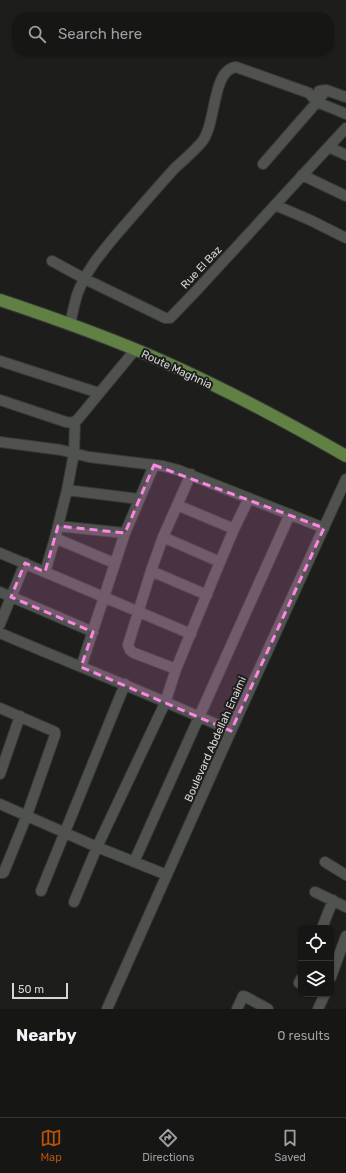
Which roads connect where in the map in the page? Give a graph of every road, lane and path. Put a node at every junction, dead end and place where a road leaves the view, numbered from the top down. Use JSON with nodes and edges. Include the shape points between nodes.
{"nodes":[{"id":1,"x":326,"y":90,"type":"junction"},
{"id":2,"x":309,"y":92,"type":"junction"},
{"id":3,"x":346,"y":97,"type":"edge"},
{"id":4,"x":318,"y":102,"type":"junction"},
{"id":5,"x":346,"y":114,"type":"edge"},
{"id":6,"x":346,"y":128,"type":"edge"},
{"id":7,"x":329,"y":147,"type":"junction"},
{"id":8,"x":346,"y":156,"type":"edge"},
{"id":9,"x":263,"y":164,"type":"dead end"},
{"id":10,"x":302,"y":175,"type":"junction"},
{"id":11,"x":346,"y":196,"type":"edge"},
{"id":12,"x":274,"y":205,"type":"junction"},
{"id":13,"x":346,"y":238,"type":"edge"},
{"id":14,"x":52,"y":261,"type":"dead end"},
{"id":15,"x":85,"y":279,"type":"junction"},
{"id":16,"x":0,"y":300,"type":"edge"},
{"id":17,"x":70,"y":325,"type":"junction"},
{"id":18,"x":135,"y":350,"type":"junction"},
{"id":19,"x":0,"y":361,"type":"edge"},
{"id":20,"x":99,"y":393,"type":"junction"},
{"id":21,"x":0,"y":400,"type":"edge"},
{"id":22,"x":75,"y":422,"type":"junction"},
{"id":23,"x":0,"y":442,"type":"edge"},
{"id":24,"x":74,"y":453,"type":"junction"},
{"id":25,"x":346,"y":456,"type":"edge"},
{"id":26,"x":154,"y":465,"type":"junction"},
{"id":27,"x":191,"y":474,"type":"junction"},
{"id":28,"x":346,"y":479,"type":"edge"},
{"id":29,"x":67,"y":490,"type":"junction"},
{"id":30,"x":249,"y":498,"type":"junction"},
{"id":31,"x":139,"y":499,"type":"junction"},
{"id":32,"x":177,"y":504,"type":"junction"},
{"id":33,"x":290,"y":514,"type":"junction"},
{"id":34,"x":58,"y":526,"type":"junction"},
{"id":35,"x":324,"y":528,"type":"junction"},
{"id":36,"x":234,"y":529,"type":"junction"},
{"id":37,"x":125,"y":533,"type":"junction"},
{"id":38,"x":163,"y":537,"type":"junction"},
{"id":39,"x":55,"y":538,"type":"junction"},
{"id":40,"x":0,"y":553,"type":"edge"},
{"id":41,"x":220,"y":562,"type":"junction"},
{"id":42,"x":25,"y":563,"type":"junction"},
{"id":43,"x":114,"y":563,"type":"junction"},
{"id":44,"x":150,"y":571,"type":"junction"},
{"id":45,"x":46,"y":572,"type":"junction"},
{"id":46,"x":0,"y":592,"type":"edge"},
{"id":47,"x":207,"y":595,"type":"junction"},
{"id":48,"x":11,"y":597,"type":"junction"},
{"id":49,"x":103,"y":597,"type":"junction"},
{"id":50,"x":138,"y":612,"type":"junction"},
{"id":51,"x":0,"y":624,"type":"edge"},
{"id":52,"x":93,"y":632,"type":"junction"},
{"id":53,"x":0,"y":633,"type":"edge"},
{"id":54,"x":191,"y":634,"type":"junction"},
{"id":55,"x":81,"y":667,"type":"junction"},
{"id":56,"x":176,"y":669,"type":"junction"},
{"id":57,"x":125,"y":684,"type":"junction"},
{"id":58,"x":165,"y":702,"type":"junction"},
{"id":59,"x":0,"y":708,"type":"edge"},
{"id":60,"x":20,"y":716,"type":"junction"},
{"id":61,"x":200,"y":717,"type":"junction"},
{"id":62,"x":231,"y":731,"type":"junction"},
{"id":63,"x":0,"y":774,"type":"edge"},
{"id":64,"x":0,"y":804,"type":"edge"},
{"id":65,"x":27,"y":815,"type":"junction"},
{"id":66,"x":64,"y":832,"type":"junction"},
{"id":67,"x":97,"y":847,"type":"junction"},
{"id":68,"x":134,"y":862,"type":"junction"},
{"id":69,"x":325,"y":862,"type":"dead end"},
{"id":70,"x":0,"y":873,"type":"edge"},
{"id":71,"x":167,"y":875,"type":"junction"},
{"id":72,"x":346,"y":875,"type":"edge"},
{"id":73,"x":41,"y":890,"type":"dead end"},
{"id":74,"x":315,"y":892,"type":"dead end"},
{"id":75,"x":333,"y":900,"type":"junction"},
{"id":76,"x":74,"y":902,"type":"dead end"},
{"id":77,"x":346,"y":907,"type":"edge"},
{"id":78,"x":323,"y":925,"type":"edge"},
{"id":79,"x":346,"y":936,"type":"edge"},
{"id":80,"x":334,"y":969,"type":"edge"},
{"id":81,"x":324,"y":997,"type":"edge"},
{"id":82,"x":107,"y":1009,"type":"edge"},
{"id":83,"x":237,"y":1009,"type":"edge"},
{"id":84,"x":268,"y":1009,"type":"edge"},
{"id":85,"x":318,"y":1009,"type":"edge"}],
"edges":[{"from":1,"to":2,"type":"street"},
{"from":1,"to":3,"type":"street"},
{"from":1,"to":4,"type":"street"},
{"from":2,"to":4,"type":"street"},
{"from":2,"to":15,"type":"street","via":[[236,67],[227,70],[217,90],[210,125],[203,141],[134,214],[100,255]]},
{"from":4,"to":5,"type":"street"},
{"from":4,"to":9,"type":"street"},
{"from":6,"to":7,"type":"street","name":"Rue El Baz"},
{"from":7,"to":8,"type":"street"},
{"from":7,"to":10,"type":"street","name":"Rue El Baz"},
{"from":10,"to":11,"type":"street"},
{"from":10,"to":12,"type":"street","name":"Rue El Baz"},
{"from":12,"to":13,"type":"street"},
{"from":12,"to":15,"type":"street","name":"Rue El Baz","via":[[170,318],[156,314]]},
{"from":14,"to":15,"type":"street"},
{"from":15,"to":17,"type":"street","via":[[77,295]]},
{"from":16,"to":17,"type":"main road","name":"Route Maghnia"},
{"from":17,"to":18,"type":"main road","name":"Route Maghnia"},
{"from":18,"to":20,"type":"street"},
{"from":18,"to":25,"type":"main road","name":"Route Maghnia","via":[[277,417]]},
{"from":19,"to":20,"type":"street"},
{"from":20,"to":22,"type":"street"},
{"from":21,"to":22,"type":"street","via":[[66,422]]},
{"from":22,"to":24,"type":"street"},
{"from":23,"to":24,"type":"street"},
{"from":24,"to":26,"type":"street"},
{"from":24,"to":29,"type":"street"},
{"from":26,"to":27,"type":"street"},
{"from":26,"to":31,"type":"street"},
{"from":27,"to":30,"type":"street"},
{"from":27,"to":32,"type":"street"},
{"from":28,"to":35,"type":"street","name":"Boulevard Abdellah Enaimi"},
{"from":29,"to":31,"type":"street"},
{"from":29,"to":34,"type":"street"},
{"from":30,"to":33,"type":"street"},
{"from":30,"to":36,"type":"street"},
{"from":31,"to":37,"type":"street"},
{"from":32,"to":36,"type":"street"},
{"from":32,"to":38,"type":"street"},
{"from":33,"to":35,"type":"street"},
{"from":33,"to":61,"type":"street"},
{"from":34,"to":37,"type":"street"},
{"from":34,"to":39,"type":"street"},
{"from":35,"to":62,"type":"street","name":"Boulevard Abdellah Enaimi"},
{"from":36,"to":41,"type":"street"},
{"from":37,"to":43,"type":"street"},
{"from":38,"to":41,"type":"street"},
{"from":38,"to":44,"type":"street"},
{"from":39,"to":43,"type":"street"},
{"from":39,"to":45,"type":"street"},
{"from":40,"to":42,"type":"street"},
{"from":41,"to":47,"type":"street"},
{"from":42,"to":45,"type":"street"},
{"from":42,"to":48,"type":"street"},
{"from":43,"to":49,"type":"street"},
{"from":44,"to":47,"type":"street"},
{"from":44,"to":50,"type":"street"},
{"from":45,"to":49,"type":"street"},
{"from":46,"to":48,"type":"street"},
{"from":47,"to":54,"type":"street"},
{"from":48,"to":51,"type":"street"},
{"from":48,"to":52,"type":"street"},
{"from":49,"to":50,"type":"street"},
{"from":49,"to":52,"type":"street"},
{"from":50,"to":54,"type":"street"},
{"from":50,"to":56,"type":"street","via":[[128,648]]},
{"from":52,"to":55,"type":"street"},
{"from":53,"to":55,"type":"street"},
{"from":54,"to":56,"type":"street"},
{"from":55,"to":57,"type":"street"},
{"from":56,"to":58,"type":"street"},
{"from":57,"to":58,"type":"street"},
{"from":57,"to":66,"type":"street"},
{"from":58,"to":61,"type":"street"},
{"from":58,"to":67,"type":"street"},
{"from":59,"to":60,"type":"street"},
{"from":60,"to":63,"type":"street"},
{"from":60,"to":65,"type":"street","via":[[55,732]]},
{"from":61,"to":62,"type":"street"},
{"from":61,"to":68,"type":"street"},
{"from":62,"to":71,"type":"street","name":"Boulevard Abdellah Enaimi"},
{"from":64,"to":65,"type":"street"},
{"from":65,"to":66,"type":"street"},
{"from":65,"to":70,"type":"street","via":[[4,872]]},
{"from":66,"to":67,"type":"street"},
{"from":66,"to":73,"type":"street"},
{"from":67,"to":68,"type":"street"},
{"from":67,"to":76,"type":"street"},
{"from":68,"to":71,"type":"street"},
{"from":69,"to":72,"type":"street"},
{"from":71,"to":82,"type":"street","name":"Boulevard Abdellah Enaimi"},
{"from":74,"to":75,"type":"street"},
{"from":75,"to":77,"type":"street"},
{"from":75,"to":78,"type":"street"},
{"from":79,"to":80,"type":"street"},
{"from":81,"to":85,"type":"street"},
{"from":83,"to":84,"type":"street","via":[[243,996]]}]}
